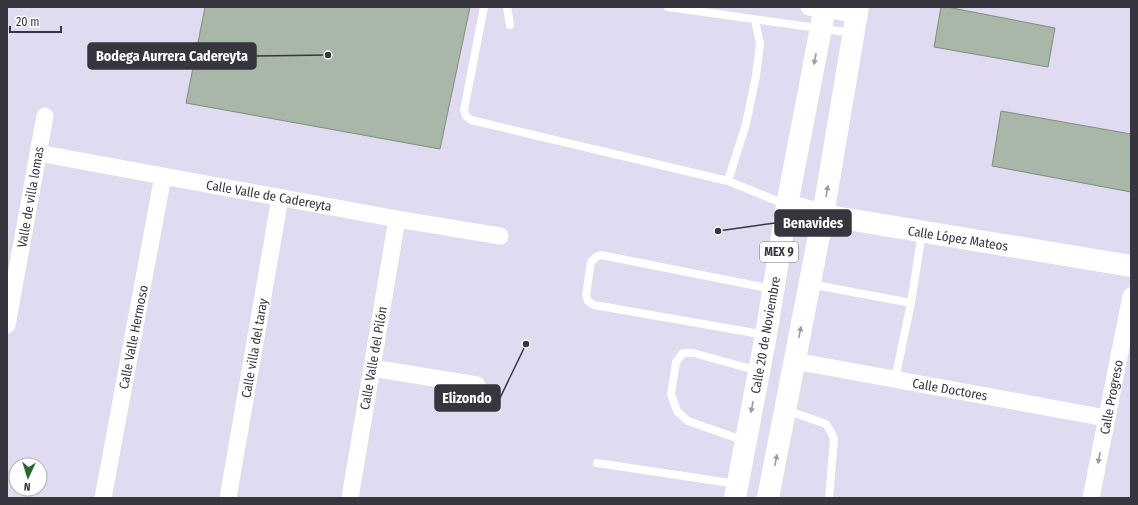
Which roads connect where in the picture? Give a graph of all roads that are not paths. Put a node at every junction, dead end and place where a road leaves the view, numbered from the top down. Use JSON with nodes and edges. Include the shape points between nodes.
{"nodes":[{"id":1,"x":484,"y":7,"type":"edge"},
{"id":2,"x":507,"y":7,"type":"edge"},
{"id":3,"x":668,"y":7,"type":"edge"},
{"id":4,"x":820,"y":13,"type":"edge"},
{"id":5,"x":856,"y":18,"type":"edge"},
{"id":6,"x":755,"y":20,"type":"junction"},
{"id":7,"x":510,"y":25,"type":"dead end"},
{"id":8,"x":46,"y":116,"type":"dead end"},
{"id":9,"x":38,"y":153,"type":"junction"},
{"id":10,"x":163,"y":176,"type":"junction"},
{"id":11,"x":728,"y":181,"type":"junction"},
{"id":12,"x":280,"y":198,"type":"junction"},
{"id":13,"x":787,"y":205,"type":"junction"},
{"id":14,"x":823,"y":215,"type":"junction"},
{"id":15,"x":397,"y":219,"type":"junction"},
{"id":16,"x":922,"y":232,"type":"junction"},
{"id":17,"x":500,"y":236,"type":"dead end"},
{"id":18,"x":1131,"y":266,"type":"edge"},
{"id":19,"x":809,"y":284,"type":"junction"},
{"id":20,"x":773,"y":290,"type":"junction"},
{"id":21,"x":1131,"y":296,"type":"edge"},
{"id":22,"x":911,"y":302,"type":"junction"},
{"id":23,"x":7,"y":325,"type":"edge"},
{"id":24,"x":766,"y":335,"type":"junction"},
{"id":25,"x":794,"y":361,"type":"junction"},
{"id":26,"x":372,"y":368,"type":"junction"},
{"id":27,"x":759,"y":371,"type":"junction"},
{"id":28,"x":895,"y":379,"type":"junction"},
{"id":29,"x":477,"y":385,"type":"dead end"},
{"id":30,"x":785,"y":410,"type":"junction"},
{"id":31,"x":1106,"y":418,"type":"junction"},
{"id":32,"x":745,"y":441,"type":"junction"},
{"id":33,"x":597,"y":463,"type":"dead end"},
{"id":34,"x":736,"y":491,"type":"edge"},
{"id":35,"x":103,"y":498,"type":"edge"},
{"id":36,"x":228,"y":498,"type":"edge"},
{"id":37,"x":350,"y":498,"type":"edge"},
{"id":38,"x":768,"y":498,"type":"edge"},
{"id":39,"x":829,"y":498,"type":"edge"},
{"id":40,"x":1091,"y":498,"type":"edge"}],
"edges":[{"from":1,"to":11,"type":"lane","via":[[464,110],[471,120]]},
{"from":2,"to":7,"type":"lane"},
{"from":3,"to":6,"type":"lane"},
{"from":4,"to":5,"type":"street"},
{"from":4,"to":6,"type":"lane"},
{"from":4,"to":13,"type":"main road","name":"Calle 20 de Noviembre","number":"MEX 9","one_way":true},
{"from":14,"to":5,"type":"main road","number":"MEX 9","one_way":true},
{"from":6,"to":11,"type":"lane","via":[[760,44],[756,76],[746,124]]},
{"from":8,"to":9,"type":"street","name":"Valle de villa lomas"},
{"from":9,"to":10,"type":"street","name":"Calle Valle de Cadereyta"},
{"from":9,"to":23,"type":"street","name":"Valle de villa lomas"},
{"from":10,"to":12,"type":"street","name":"Calle Valle de Cadereyta"},
{"from":10,"to":35,"type":"street","name":"Calle Valle Hermoso"},
{"from":11,"to":13,"type":"lane"},
{"from":12,"to":15,"type":"street","name":"Calle Valle de Cadereyta"},
{"from":12,"to":36,"type":"street","name":"Calle villa del taray"},
{"from":13,"to":14,"type":"main road","name":"Calle López Mateos"},
{"from":13,"to":20,"type":"main road","name":"Calle 20 de Noviembre","number":"MEX 9"},
{"from":14,"to":16,"type":"main road","name":"Calle López Mateos"},
{"from":14,"to":19,"type":"main road","number":"MEX 9"},
{"from":15,"to":17,"type":"street","name":"Calle Valle de Cadereyta"},
{"from":15,"to":26,"type":"street","name":"Calle Valle del Pilón"},
{"from":16,"to":18,"type":"main road","name":"Calle López Mateos"},
{"from":16,"to":22,"type":"lane"},
{"from":19,"to":22,"type":"lane"},
{"from":25,"to":19,"type":"main road","number":"MEX 9","one_way":true},
{"from":20,"to":24,"type":"main road","name":"Calle 20 de Noviembre","number":"MEX 9"},
{"from":20,"to":24,"type":"lane","via":[[601,255],[591,262],[586,295],[594,306]]},
{"from":21,"to":31,"type":"street","name":"Calle Progreso"},
{"from":22,"to":28,"type":"lane"},
{"from":24,"to":27,"type":"main road","name":"Calle 20 de Noviembre","number":"MEX 9"},
{"from":25,"to":28,"type":"street","name":"Calle Doctores"},
{"from":25,"to":30,"type":"main road","number":"MEX 9"},
{"from":26,"to":29,"type":"street"},
{"from":26,"to":37,"type":"street","name":"Calle Valle del Pilón"},
{"from":27,"to":32,"type":"main road","name":"Calle 20 de Noviembre","number":"MEX 9","one_way":true},
{"from":27,"to":32,"type":"lane","via":[[693,353],[684,354],[676,362],[671,394],[677,411],[688,421]]},
{"from":28,"to":31,"type":"street","name":"Calle Doctores"},
{"from":38,"to":30,"type":"main road","number":"MEX 9","one_way":true},
{"from":30,"to":39,"type":"lane","via":[[826,424],[831,432],[834,439]]},
{"from":31,"to":40,"type":"street","name":"Calle Progreso","one_way":true},
{"from":32,"to":34,"type":"main road","name":"Calle 20 de Noviembre","number":"MEX 9"},
{"from":33,"to":34,"type":"lane"}]}
